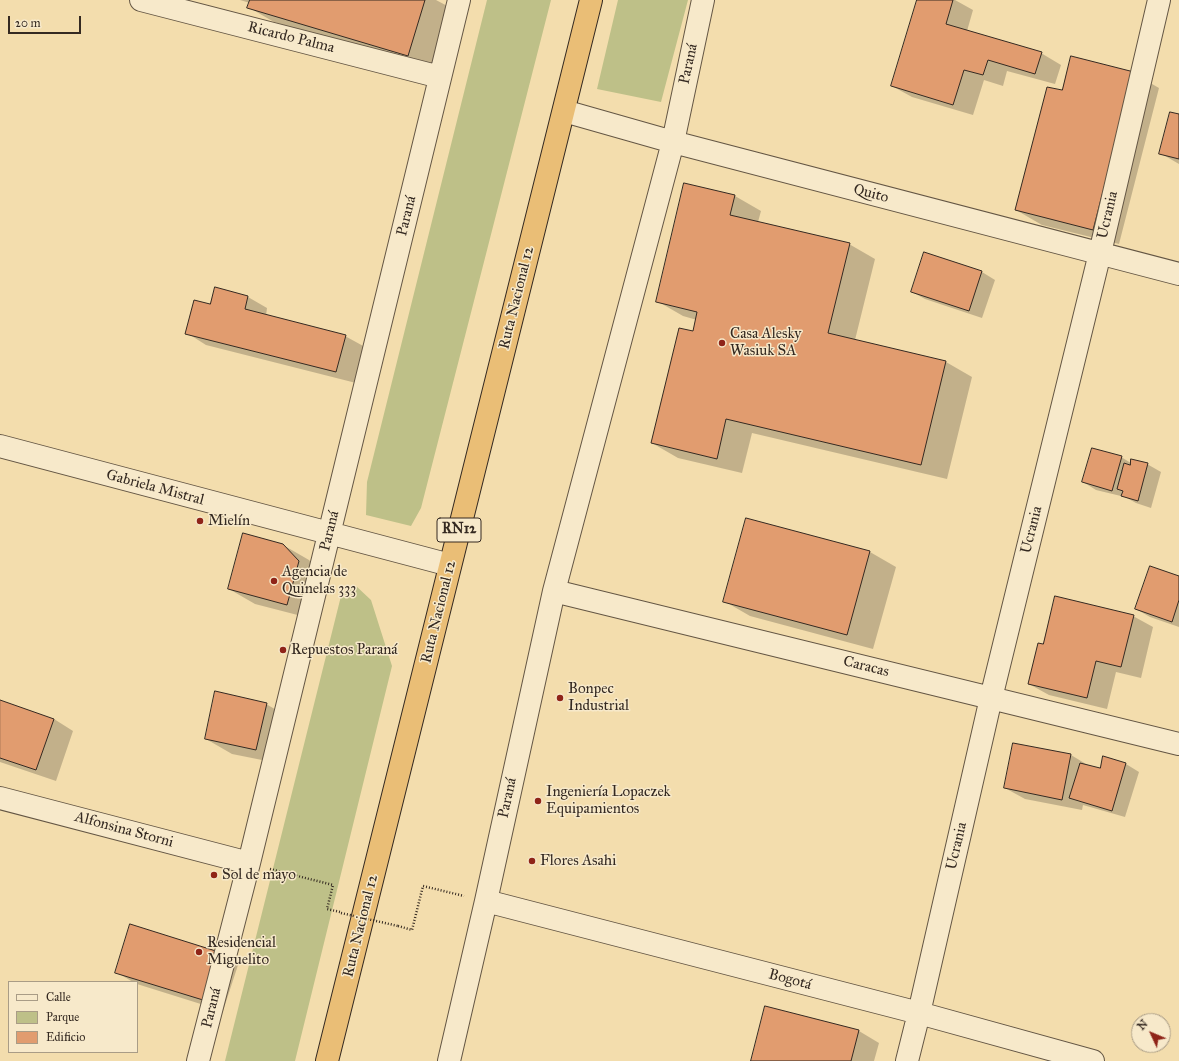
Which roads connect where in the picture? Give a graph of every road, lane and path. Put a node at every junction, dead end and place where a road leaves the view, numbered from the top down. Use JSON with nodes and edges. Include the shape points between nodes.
{"nodes":[{"id":1,"x":141,"y":0,"type":"edge"},
{"id":2,"x":459,"y":0,"type":"edge"},
{"id":3,"x":591,"y":0,"type":"edge"},
{"id":4,"x":703,"y":0,"type":"edge"},
{"id":5,"x":1159,"y":0,"type":"edge"},
{"id":6,"x":440,"y":77,"type":"junction"},
{"id":7,"x":564,"y":111,"type":"junction"},
{"id":8,"x":673,"y":142,"type":"junction"},
{"id":9,"x":1100,"y":253,"type":"junction"},
{"id":10,"x":1179,"y":274,"type":"edge"},
{"id":11,"x":0,"y":446,"type":"edge"},
{"id":12,"x":329,"y":534,"type":"junction"},
{"id":13,"x":450,"y":565,"type":"junction"},
{"id":14,"x":554,"y":591,"type":"junction"},
{"id":15,"x":991,"y":698,"type":"junction"},
{"id":16,"x":1179,"y":744,"type":"edge"},
{"id":17,"x":0,"y":798,"type":"edge"},
{"id":18,"x":249,"y":863,"type":"junction"},
{"id":19,"x":486,"y":901,"type":"junction"},
{"id":20,"x":919,"y":1013,"type":"junction"},
{"id":21,"x":198,"y":1061,"type":"edge"},
{"id":22,"x":328,"y":1061,"type":"edge"},
{"id":23,"x":450,"y":1061,"type":"edge"},
{"id":24,"x":907,"y":1061,"type":"edge"},
{"id":25,"x":1093,"y":1061,"type":"edge"}],
"edges":[{"from":1,"to":6,"type":"street","name":"Ricardo Palma"},
{"from":2,"to":6,"type":"street","name":"Paraná"},
{"from":3,"to":7,"type":"highway","name":"Ruta Nacional 12","number":"RN12"},
{"from":4,"to":8,"type":"street","name":"Paraná"},
{"from":5,"to":9,"type":"street","name":"Ucrania"},
{"from":6,"to":12,"type":"street","name":"Paraná"},
{"from":7,"to":8,"type":"street","name":"Quito"},
{"from":7,"to":13,"type":"highway","name":"Ruta Nacional 12","number":"RN12"},
{"from":8,"to":9,"type":"street","name":"Quito"},
{"from":8,"to":14,"type":"street","name":"Paraná"},
{"from":9,"to":10,"type":"street","name":"Quito"},
{"from":9,"to":15,"type":"street","name":"Ucrania"},
{"from":11,"to":12,"type":"street","name":"Gabriela Mistral"},
{"from":12,"to":13,"type":"street","name":"Gabriela Mistral"},
{"from":12,"to":18,"type":"street","name":"Paraná"},
{"from":13,"to":22,"type":"highway","name":"Ruta Nacional 12","number":"RN12"},
{"from":14,"to":15,"type":"street","name":"Caracas"},
{"from":14,"to":19,"type":"street","name":"Paraná"},
{"from":15,"to":16,"type":"street","name":"Caracas"},
{"from":15,"to":20,"type":"street","name":"Ucrania"},
{"from":17,"to":18,"type":"street","name":"Alfonsina Storni"},
{"from":18,"to":19,"type":"path","bridge":true,"via":[[333,885],[327,909],[412,930],[423,886]]},
{"from":18,"to":21,"type":"street","name":"Paraná"},
{"from":19,"to":20,"type":"street","name":"Bogotá"},
{"from":19,"to":23,"type":"street","name":"Paraná"},
{"from":20,"to":24,"type":"street","name":"Ucrania"},
{"from":20,"to":25,"type":"street","name":"Bogotá"}]}
